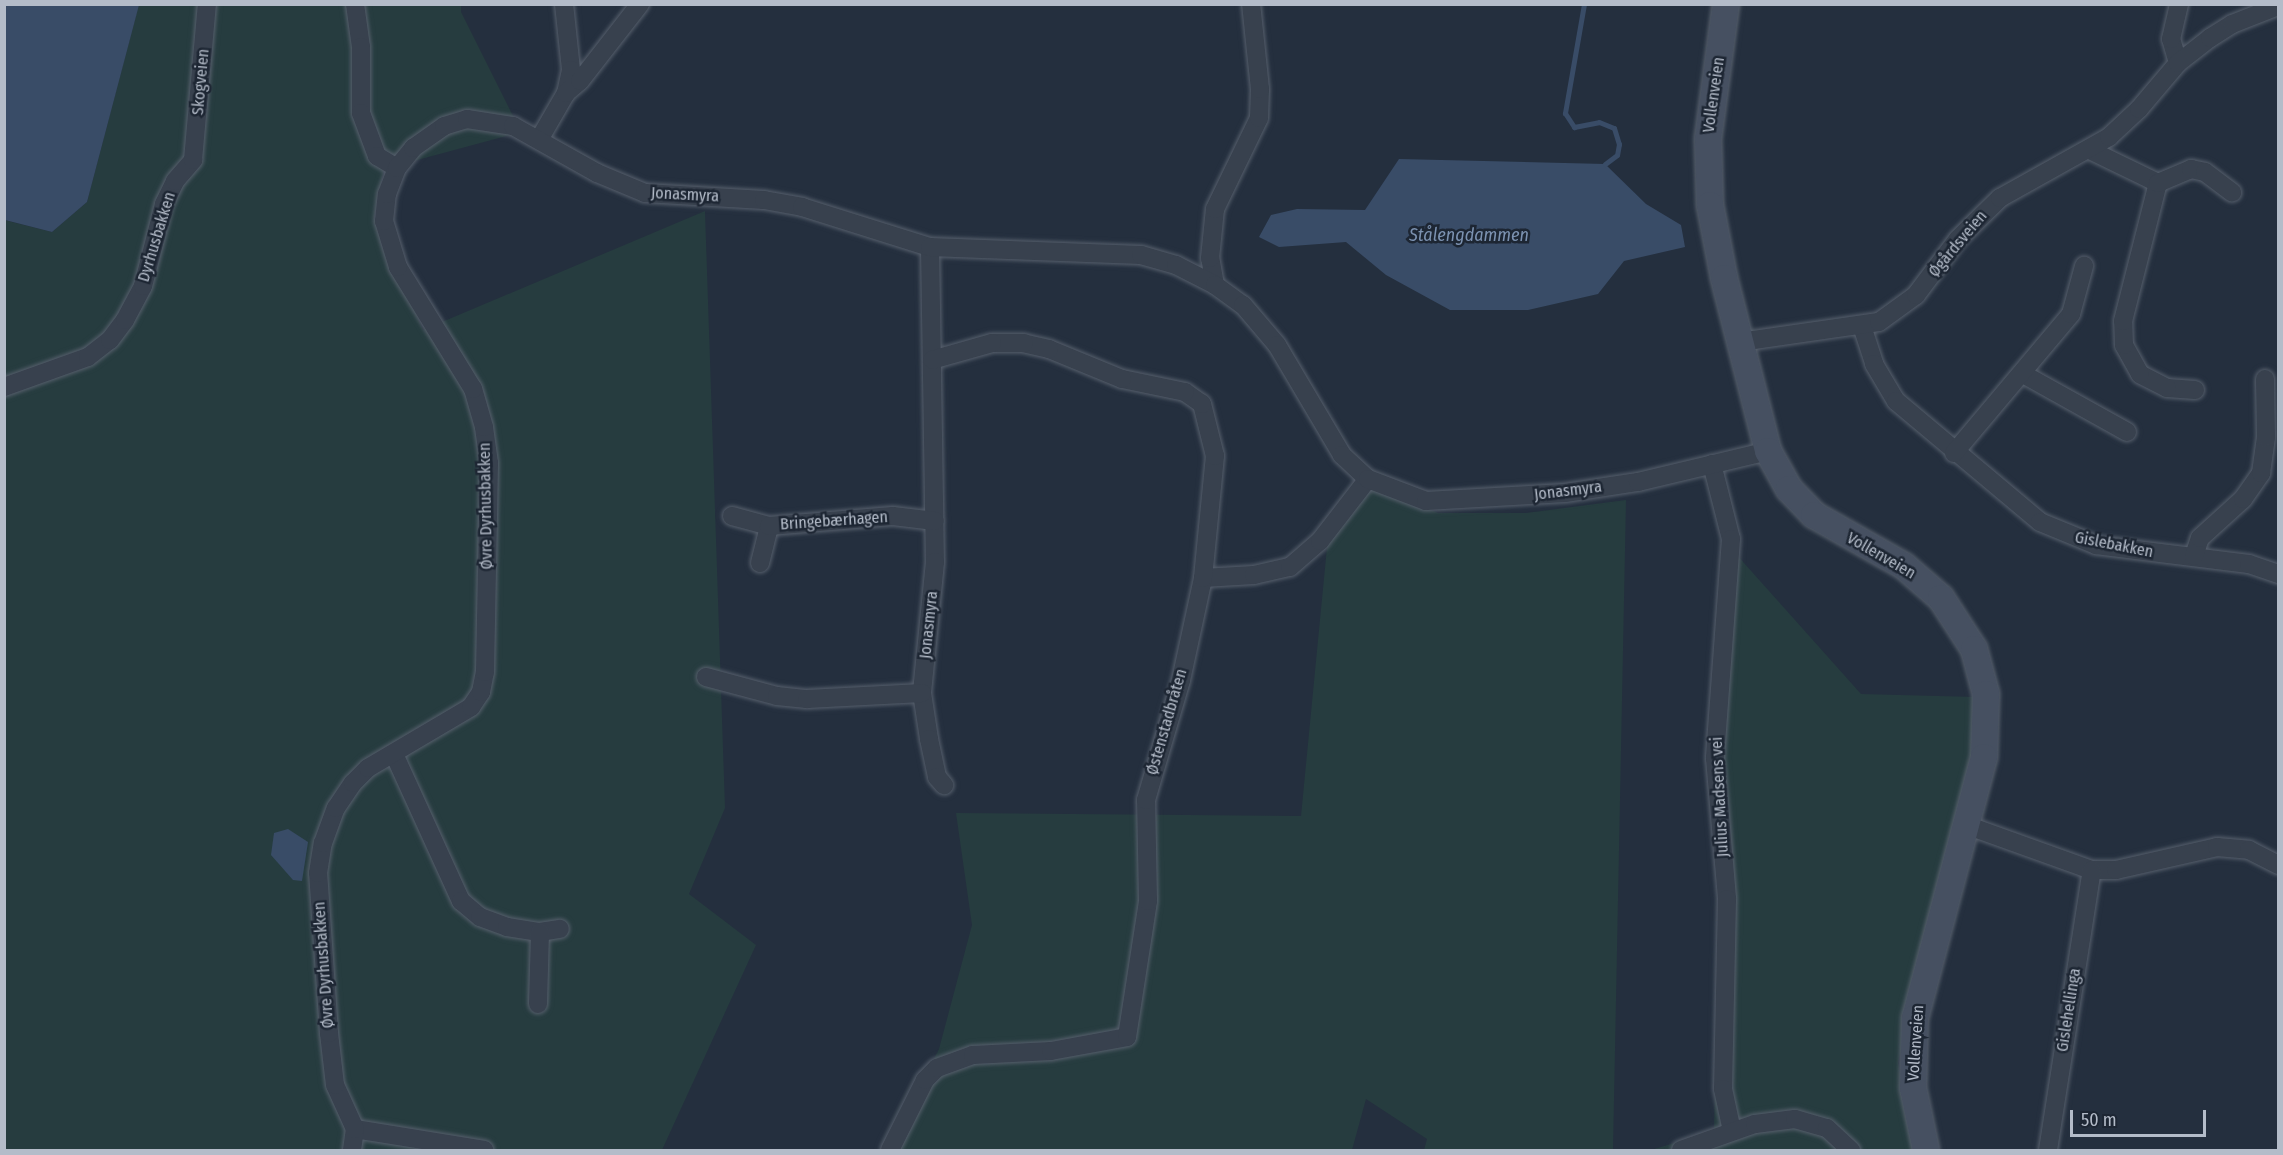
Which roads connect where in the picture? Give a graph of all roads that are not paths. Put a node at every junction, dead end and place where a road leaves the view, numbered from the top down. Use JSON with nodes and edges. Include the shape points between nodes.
{"nodes":[{"id":1,"x":207,"y":4,"type":"edge"},
{"id":2,"x":355,"y":4,"type":"edge"},
{"id":3,"x":564,"y":4,"type":"edge"},
{"id":4,"x":640,"y":4,"type":"edge"},
{"id":5,"x":1251,"y":4,"type":"edge"},
{"id":6,"x":1726,"y":4,"type":"edge"},
{"id":7,"x":2179,"y":4,"type":"edge"},
{"id":8,"x":2278,"y":6,"type":"edge"},
{"id":9,"x":2178,"y":63,"type":"junction"},
{"id":10,"x":566,"y":93,"type":"junction"},
{"id":11,"x":540,"y":138,"type":"junction"},
{"id":12,"x":2090,"y":150,"type":"junction"},
{"id":13,"x":193,"y":160,"type":"joint"},
{"id":14,"x":397,"y":168,"type":"junction"},
{"id":15,"x":2158,"y":183,"type":"junction"},
{"id":16,"x":2232,"y":192,"type":"dead end"},
{"id":17,"x":930,"y":247,"type":"junction"},
{"id":18,"x":2084,"y":266,"type":"dead end"},
{"id":19,"x":1215,"y":285,"type":"junction"},
{"id":20,"x":1862,"y":326,"type":"junction"},
{"id":21,"x":1740,"y":342,"type":"junction"},
{"id":22,"x":932,"y":360,"type":"junction"},
{"id":23,"x":2023,"y":374,"type":"junction"},
{"id":24,"x":2265,"y":379,"type":"dead end"},
{"id":25,"x":4,"y":387,"type":"edge"},
{"id":26,"x":2195,"y":390,"type":"dead end"},
{"id":27,"x":2127,"y":432,"type":"dead end"},
{"id":28,"x":1768,"y":451,"type":"junction"},
{"id":29,"x":1954,"y":453,"type":"junction"},
{"id":30,"x":1712,"y":464,"type":"junction"},
{"id":31,"x":1368,"y":479,"type":"junction"},
{"id":32,"x":732,"y":516,"type":"dead end"},
{"id":33,"x":934,"y":521,"type":"junction"},
{"id":34,"x":769,"y":526,"type":"junction"},
{"id":35,"x":2194,"y":556,"type":"junction"},
{"id":36,"x":760,"y":563,"type":"dead end"},
{"id":37,"x":2278,"y":574,"type":"edge"},
{"id":38,"x":1203,"y":578,"type":"junction"},
{"id":39,"x":706,"y":677,"type":"dead end"},
{"id":40,"x":922,"y":693,"type":"junction"},
{"id":41,"x":394,"y":754,"type":"junction"},
{"id":42,"x":944,"y":785,"type":"dead end"},
{"id":43,"x":1966,"y":825,"type":"junction"},
{"id":44,"x":2278,"y":861,"type":"edge"},
{"id":45,"x":2092,"y":870,"type":"junction"},
{"id":46,"x":560,"y":930,"type":"dead end"},
{"id":47,"x":540,"y":933,"type":"junction"},
{"id":48,"x":538,"y":1004,"type":"dead end"},
{"id":49,"x":356,"y":1129,"type":"junction"},
{"id":50,"x":1732,"y":1131,"type":"junction"},
{"id":51,"x":352,"y":1150,"type":"edge"},
{"id":52,"x":484,"y":1150,"type":"edge"},
{"id":53,"x":890,"y":1150,"type":"edge"},
{"id":54,"x":1682,"y":1150,"type":"edge"},
{"id":55,"x":1851,"y":1150,"type":"edge"},
{"id":56,"x":1926,"y":1150,"type":"edge"},
{"id":57,"x":2048,"y":1150,"type":"edge"}],
"edges":[{"from":1,"to":13,"type":"street","name":"Skogveien"},
{"from":2,"to":14,"type":"street","via":[[365,130],[377,156]]},
{"from":3,"to":10,"type":"street","via":[[571,70]]},
{"from":4,"to":10,"type":"street","via":[[580,81]]},
{"from":5,"to":19,"type":"street","via":[[1260,89],[1259,118],[1215,209],[1210,258]]},
{"from":6,"to":21,"type":"main road","name":"Vollenveien","via":[[1707,165],[1714,235]]},
{"from":7,"to":9,"type":"street","via":[[2171,39]]},
{"from":8,"to":9,"type":"street","name":"Øgårdsveien","via":[[2232,24]]},
{"from":9,"to":12,"type":"street","name":"Øgårdsveien","via":[[2126,122]]},
{"from":10,"to":11,"type":"street"},
{"from":11,"to":14,"type":"street","name":"Jonasmyra","via":[[503,124],[467,119],[429,135]]},
{"from":11,"to":17,"type":"street","name":"Jonasmyra","via":[[581,165],[645,193],[764,200],[801,207]]},
{"from":12,"to":15,"type":"street"},
{"from":12,"to":20,"type":"street","name":"Øgårdsveien","via":[[2000,198],[1958,239],[1916,295],[1879,322]]},
{"from":13,"to":25,"type":"street","name":"Dyrhusbakken","via":[[164,204],[143,286],[110,340],[65,367]]},
{"from":14,"to":41,"type":"street","name":"Øvre Dyrhusbakken","via":[[387,194],[384,221],[389,248],[473,389],[489,463],[485,672],[481,692],[471,707]]},
{"from":15,"to":16,"type":"street","via":[[2191,169],[2205,172]]},
{"from":15,"to":26,"type":"street","via":[[2125,313],[2124,345],[2132,365],[2149,381],[2167,388]]},
{"from":17,"to":19,"type":"street","name":"Jonasmyra","via":[[1140,255],[1176,266]]},
{"from":17,"to":22,"type":"street","name":"Jonasmyra"},
{"from":18,"to":23,"type":"street","via":[[2071,314]]},
{"from":19,"to":31,"type":"street","name":"Jonasmyra","via":[[1243,305],[1277,345],[1341,455]]},
{"from":20,"to":21,"type":"street","name":"Øgårdsveien"},
{"from":20,"to":29,"type":"street","name":"Gislebakken","via":[[1883,384]]},
{"from":21,"to":28,"type":"main road","name":"Vollenveien"},
{"from":22,"to":33,"type":"street","name":"Jonasmyra"},
{"from":22,"to":38,"type":"street","name":"Østenstadbråten","via":[[992,343],[1024,344],[1122,379],[1185,392],[1202,404],[1215,456]]},
{"from":23,"to":27,"type":"street"},
{"from":23,"to":29,"type":"street"},
{"from":24,"to":35,"type":"street","via":[[2266,437],[2261,473],[2243,499],[2200,538]]},
{"from":28,"to":30,"type":"street","name":"Jonasmyra"},
{"from":28,"to":43,"type":"main road","name":"Vollenveien","via":[[1783,480],[1808,510],[1922,579],[1967,635],[1983,676],[1988,712],[1984,757]]},
{"from":29,"to":35,"type":"street","name":"Gislebakken","via":[[2018,506],[2058,532],[2096,545]]},
{"from":30,"to":31,"type":"street","name":"Jonasmyra","via":[[1565,493],[1461,501],[1426,501]]},
{"from":30,"to":50,"type":"street","name":"Julius Madsens vei","via":[[1731,539],[1715,758],[1728,945],[1723,1089]]},
{"from":31,"to":38,"type":"street","via":[[1320,541],[1290,567],[1254,575]]},
{"from":32,"to":34,"type":"street","name":"Bringebærhagen"},
{"from":33,"to":34,"type":"street","name":"Bringebærhagen","via":[[893,516]]},
{"from":33,"to":40,"type":"street","name":"Jonasmyra","via":[[935,562]]},
{"from":34,"to":36,"type":"street","name":"Bringebærhagen"},
{"from":35,"to":37,"type":"street","name":"Gislebakken","via":[[2249,564]]},
{"from":38,"to":53,"type":"street","name":"Østenstadbråten","via":[[1181,681],[1146,801],[1148,901],[1127,1036],[1052,1051],[973,1055],[937,1068],[925,1080]]},
{"from":39,"to":40,"type":"street","via":[[777,696],[807,699]]},
{"from":40,"to":42,"type":"street","name":"Jonasmyra","via":[[931,749]]},
{"from":41,"to":47,"type":"street","via":[[461,901],[480,916]]},
{"from":41,"to":49,"type":"street","name":"Øvre Dyrhusbakken","via":[[368,768],[336,808],[323,843],[318,873],[335,1085]]},
{"from":43,"to":45,"type":"street"},
{"from":43,"to":56,"type":"main road","name":"Vollenveien","via":[[1915,1018],[1913,1088]]},
{"from":44,"to":45,"type":"street","via":[[2249,850],[2217,847],[2116,870]]},
{"from":45,"to":57,"type":"street","name":"Gislehellinga"},
{"from":46,"to":47,"type":"street"},
{"from":47,"to":48,"type":"street"},
{"from":49,"to":51,"type":"street"},
{"from":49,"to":52,"type":"street"},
{"from":50,"to":54,"type":"street"},
{"from":50,"to":55,"type":"street","via":[[1773,1120],[1804,1120],[1827,1128]]}]}
